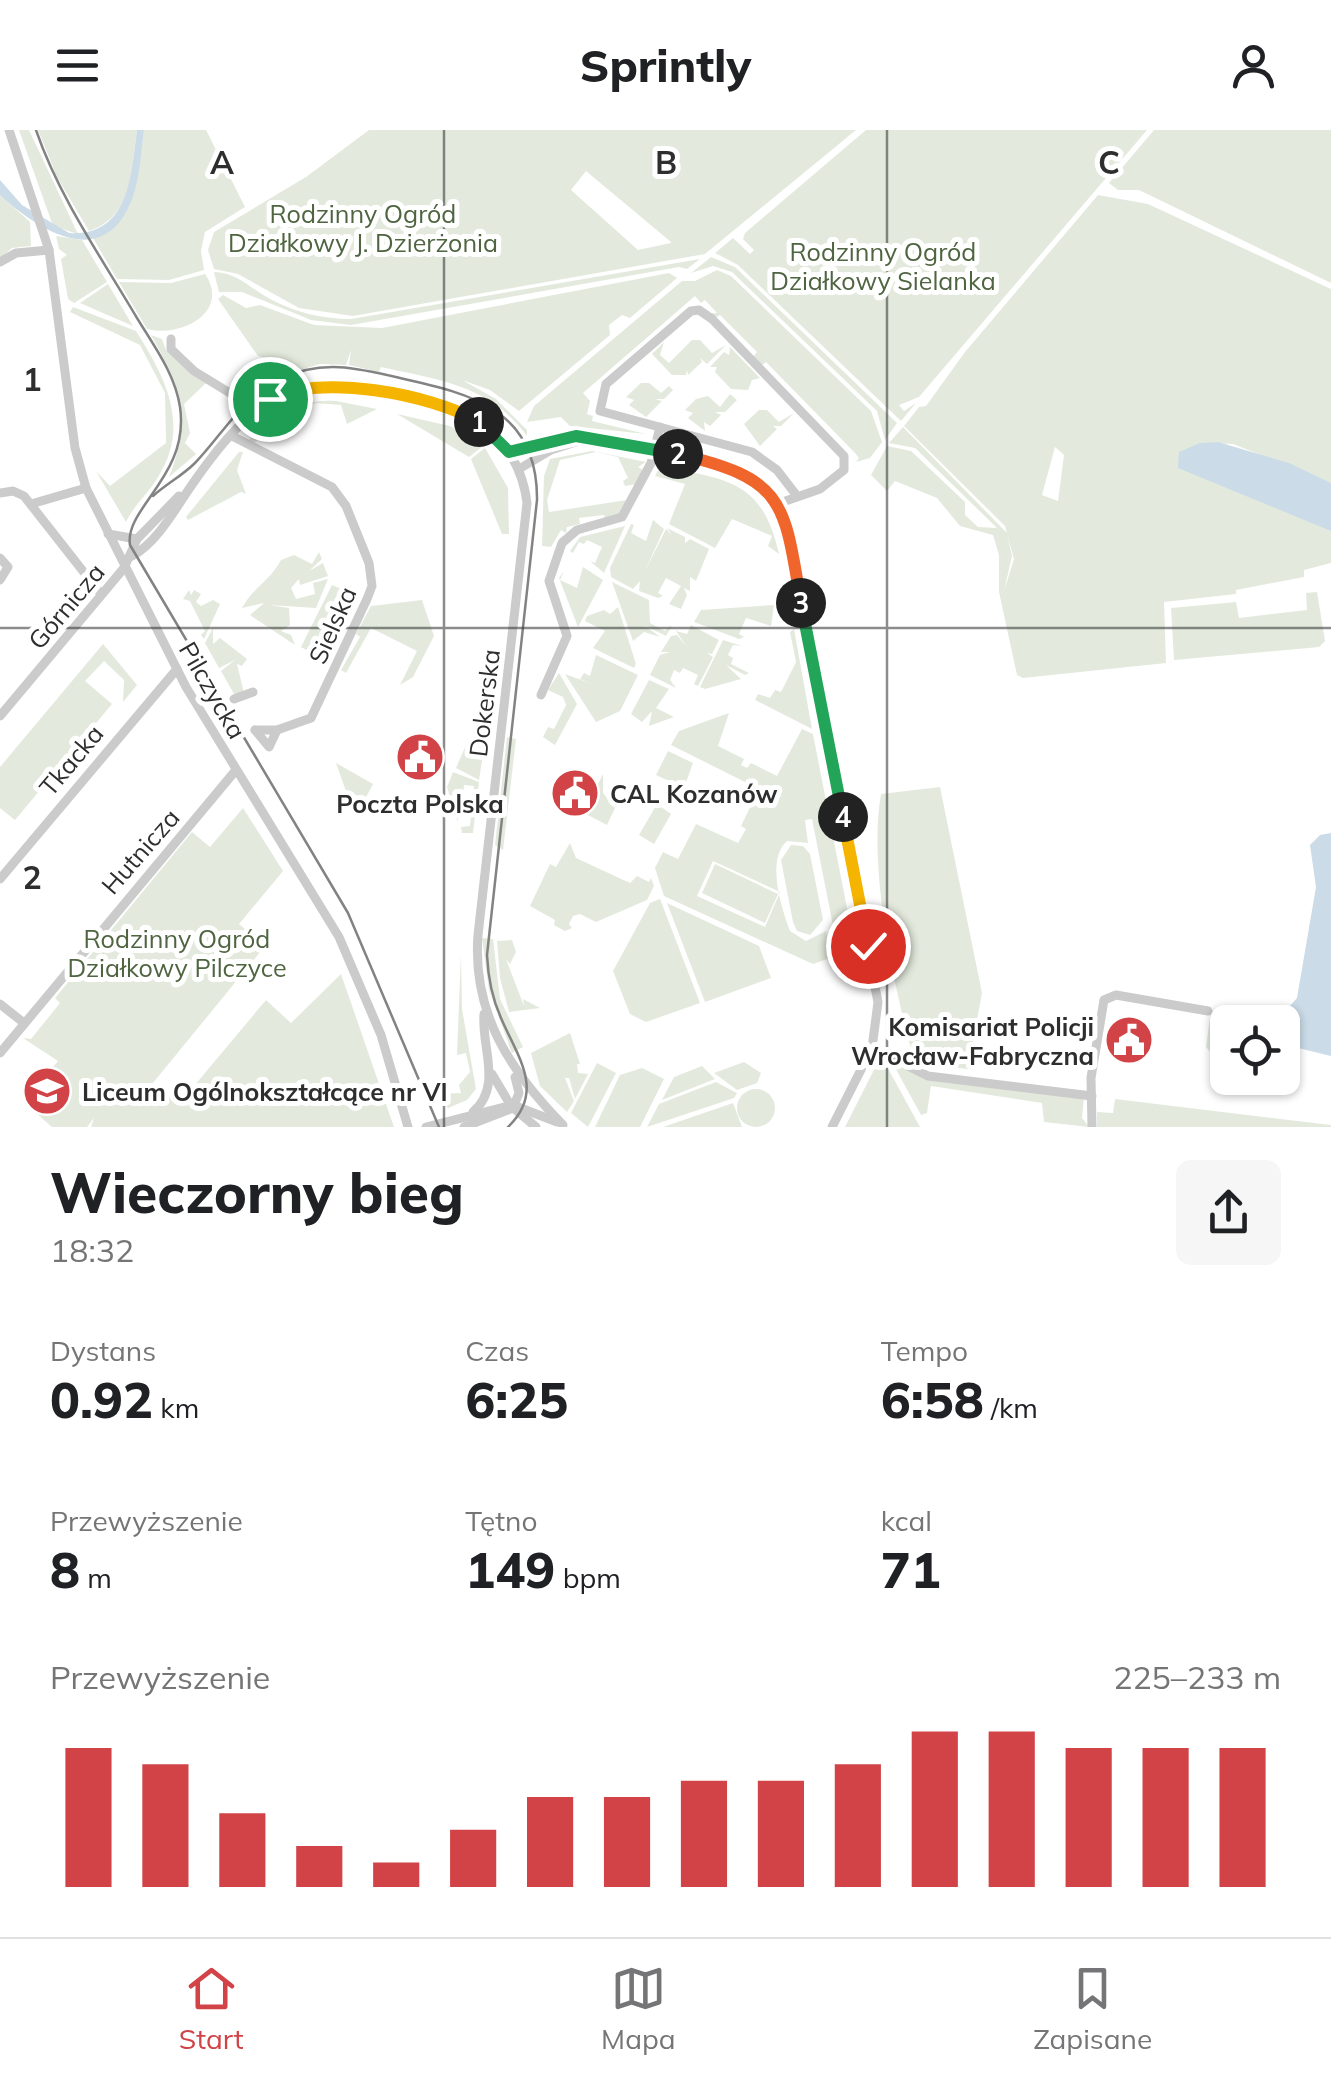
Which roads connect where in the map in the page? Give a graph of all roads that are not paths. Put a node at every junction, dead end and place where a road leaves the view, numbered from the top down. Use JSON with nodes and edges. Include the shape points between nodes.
{"nodes":[{"id":1,"x":9,"y":130,"type":"edge"},
{"id":2,"x":49,"y":250,"type":"junction"},
{"id":3,"x":0,"y":262,"type":"edge"},
{"id":4,"x":171,"y":339,"type":"dead end"},
{"id":5,"x":256,"y":409,"type":"junction"},
{"id":6,"x":660,"y":427,"type":"junction"},
{"id":7,"x":232,"y":436,"type":"junction"},
{"id":8,"x":591,"y":437,"type":"junction"},
{"id":9,"x":656,"y":449,"type":"junction"},
{"id":10,"x":514,"y":461,"type":"junction"},
{"id":11,"x":192,"y":484,"type":"junction"},
{"id":12,"x":86,"y":488,"type":"junction"},
{"id":13,"x":0,"y":493,"type":"edge"},
{"id":14,"x":797,"y":496,"type":"junction"},
{"id":15,"x":31,"y":504,"type":"junction"},
{"id":16,"x":777,"y":504,"type":"junction"},
{"id":17,"x":108,"y":534,"type":"junction"},
{"id":18,"x":137,"y":539,"type":"junction"},
{"id":19,"x":132,"y":556,"type":"junction"},
{"id":20,"x":0,"y":558,"type":"edge"},
{"id":21,"x":124,"y":568,"type":"junction"},
{"id":22,"x":0,"y":580,"type":"edge"},
{"id":23,"x":101,"y":594,"type":"junction"},
{"id":24,"x":177,"y":669,"type":"junction"},
{"id":25,"x":253,"y":692,"type":"dead end"},
{"id":26,"x":541,"y":696,"type":"dead end"},
{"id":27,"x":234,"y":699,"type":"dead end"},
{"id":28,"x":0,"y":716,"type":"edge"},
{"id":29,"x":278,"y":730,"type":"dead end"},
{"id":30,"x":236,"y":770,"type":"junction"},
{"id":31,"x":0,"y":878,"type":"edge"},
{"id":32,"x":0,"y":1004,"type":"edge"},
{"id":33,"x":484,"y":1011,"type":"junction"},
{"id":34,"x":1208,"y":1011,"type":"dead end"},
{"id":35,"x":24,"y":1023,"type":"junction"},
{"id":36,"x":872,"y":1048,"type":"junction"},
{"id":37,"x":0,"y":1053,"type":"edge"},
{"id":38,"x":513,"y":1069,"type":"junction"},
{"id":39,"x":490,"y":1071,"type":"junction"},
{"id":40,"x":1092,"y":1096,"type":"junction"},
{"id":41,"x":512,"y":1105,"type":"junction"},
{"id":42,"x":502,"y":1116,"type":"junction"},
{"id":43,"x":465,"y":1122,"type":"edge"},
{"id":44,"x":565,"y":1126,"type":"edge"},
{"id":45,"x":408,"y":1127,"type":"edge"},
{"id":46,"x":426,"y":1127,"type":"edge"},
{"id":47,"x":536,"y":1127,"type":"edge"},
{"id":48,"x":832,"y":1127,"type":"edge"},
{"id":49,"x":1092,"y":1127,"type":"edge"}],
"edges":[{"from":1,"to":2,"type":"street","name":"Pilczycka"},
{"from":2,"to":3,"type":"street"},
{"from":2,"to":12,"type":"street","name":"Pilczycka"},
{"from":4,"to":5,"type":"street","via":[[171,348],[194,372]]},
{"from":5,"to":7,"type":"street"},
{"from":5,"to":10,"type":"street","via":[[301,386],[347,386],[456,410],[484,426]]},
{"from":6,"to":9,"type":"street"},
{"from":6,"to":14,"type":"street","via":[[757,455]]},
{"from":6,"to":14,"type":"street","via":[[603,414],[600,396],[670,328],[699,310],[844,456],[839,476]]},
{"from":7,"to":11,"type":"street"},
{"from":7,"to":29,"type":"street","name":"Sielska","via":[[332,487],[369,563],[367,600],[311,718]]},
{"from":8,"to":9,"type":"street"},
{"from":8,"to":10,"type":"street"},
{"from":8,"to":10,"type":"street","via":[[566,436]]},
{"from":9,"to":16,"type":"street","via":[[738,469]]},
{"from":9,"to":26,"type":"street","via":[[622,517],[562,542],[549,581],[567,636]]},
{"from":10,"to":33,"type":"street","name":"Dokerska","via":[[526,520],[477,955]]},
{"from":11,"to":18,"type":"street"},
{"from":11,"to":19,"type":"street"},
{"from":12,"to":15,"type":"street"},
{"from":12,"to":17,"type":"street","name":"Pilczycka"},
{"from":13,"to":15,"type":"street","via":[[17,492]]},
{"from":14,"to":16,"type":"street"},
{"from":15,"to":23,"type":"street"},
{"from":16,"to":36,"type":"street","via":[[875,984],[879,1012]]},
{"from":17,"to":18,"type":"street"},
{"from":17,"to":21,"type":"street","name":"Pilczycka"},
{"from":18,"to":19,"type":"street"},
{"from":19,"to":21,"type":"street","name":"Górnicza"},
{"from":20,"to":22,"type":"street","via":[[8,568]]},
{"from":21,"to":23,"type":"street","name":"Górnicza"},
{"from":21,"to":24,"type":"street","name":"Pilczycka"},
{"from":23,"to":28,"type":"street","name":"Górnicza"},
{"from":24,"to":30,"type":"street","name":"Pilczycka"},
{"from":24,"to":31,"type":"street","name":"Tkacka"},
{"from":25,"to":27,"type":"street"},
{"from":30,"to":35,"type":"street","name":"Hutnicza"},
{"from":30,"to":45,"type":"street","name":"Pilczycka","via":[[339,937],[381,1036]]},
{"from":32,"to":35,"type":"street"},
{"from":33,"to":38,"type":"street","name":"Dokerska"},
{"from":33,"to":39,"type":"street","name":"Dokerska"},
{"from":34,"to":40,"type":"street","via":[[1116,996],[1104,1000]]},
{"from":35,"to":37,"type":"street","name":"Hutnicza"},
{"from":36,"to":40,"type":"street","via":[[928,1076]]},
{"from":36,"to":48,"type":"street"},
{"from":38,"to":41,"type":"street","via":[[519,1088]]},
{"from":38,"to":44,"type":"street"},
{"from":39,"to":41,"type":"street","name":"Dokerska"},
{"from":39,"to":43,"type":"street","via":[[482,1103]]},
{"from":40,"to":49,"type":"street"},
{"from":41,"to":42,"type":"street"},
{"from":41,"to":43,"type":"street"},
{"from":41,"to":44,"type":"street"},
{"from":41,"to":47,"type":"street","name":"Dokerska"},
{"from":42,"to":43,"type":"street"},
{"from":42,"to":47,"type":"street"},
{"from":43,"to":46,"type":"street"}]}
